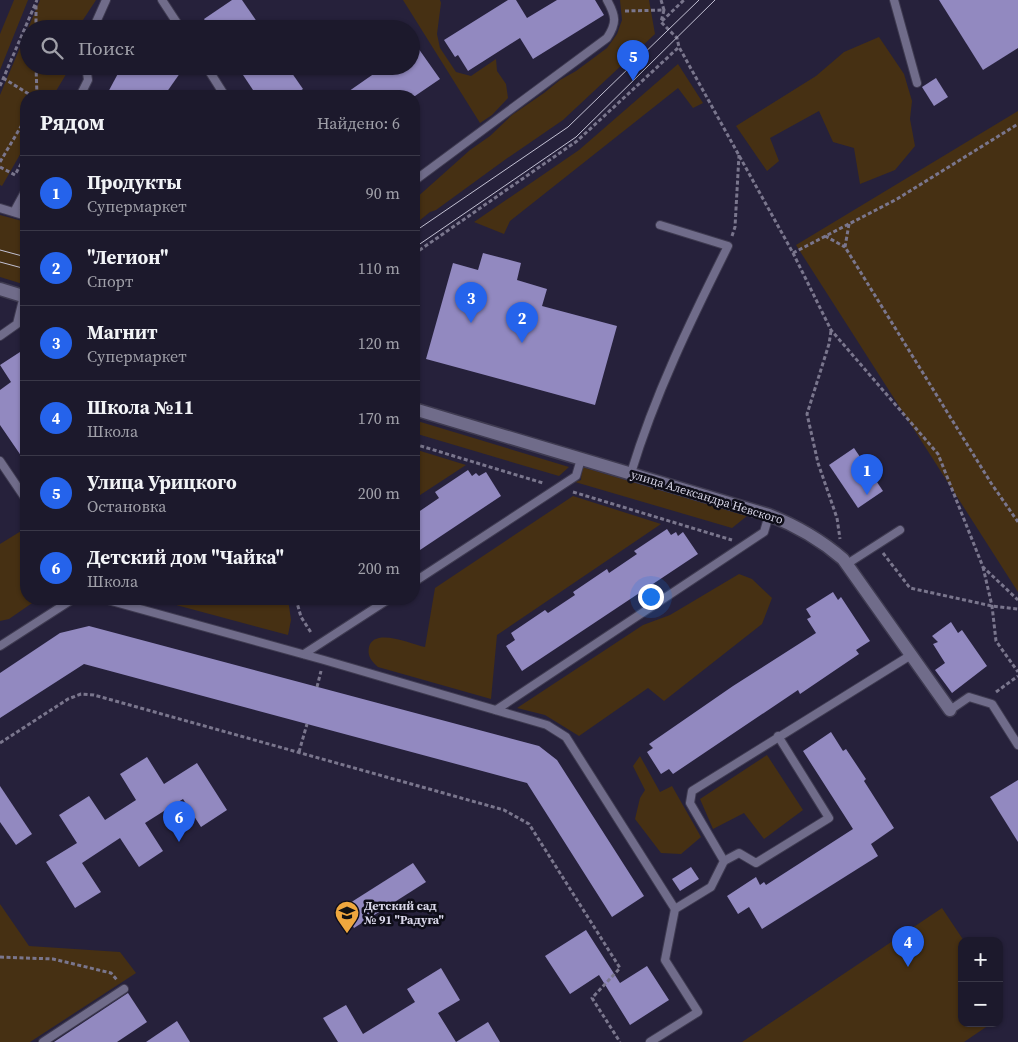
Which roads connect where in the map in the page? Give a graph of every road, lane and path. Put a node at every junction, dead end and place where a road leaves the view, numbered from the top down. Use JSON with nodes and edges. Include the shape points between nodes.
{"nodes":[{"id":1,"x":106,"y":0,"type":"edge"},
{"id":2,"x":162,"y":0,"type":"edge"},
{"id":3,"x":607,"y":0,"type":"edge"},
{"id":4,"x":662,"y":0,"type":"edge"},
{"id":5,"x":684,"y":0,"type":"edge"},
{"id":6,"x":894,"y":0,"type":"edge"},
{"id":7,"x":36,"y":1,"type":"edge"},
{"id":8,"x":664,"y":10,"type":"junction"},
{"id":9,"x":614,"y":11,"type":"junction"},
{"id":10,"x":28,"y":20,"type":"edge"},
{"id":11,"x":36,"y":20,"type":"edge"},
{"id":12,"x":96,"y":20,"type":"edge"},
{"id":13,"x":175,"y":20,"type":"edge"},
{"id":14,"x":661,"y":22,"type":"junction"},
{"id":15,"x":20,"y":38,"type":"edge"},
{"id":16,"x":679,"y":47,"type":"junction"},
{"id":17,"x":36,"y":75,"type":"edge"},
{"id":18,"x":87,"y":75,"type":"edge"},
{"id":19,"x":212,"y":75,"type":"edge"},
{"id":20,"x":3,"y":78,"type":"junction"},
{"id":21,"x":917,"y":83,"type":"dead end"},
{"id":22,"x":0,"y":86,"type":"edge"},
{"id":23,"x":22,"y":90,"type":"edge"},
{"id":24,"x":37,"y":90,"type":"edge"},
{"id":25,"x":83,"y":90,"type":"edge"},
{"id":26,"x":222,"y":90,"type":"edge"},
{"id":27,"x":1018,"y":124,"type":"edge"},
{"id":28,"x":20,"y":128,"type":"edge"},
{"id":29,"x":739,"y":155,"type":"junction"},
{"id":30,"x":0,"y":162,"type":"edge"},
{"id":31,"x":20,"y":166,"type":"edge"},
{"id":32,"x":0,"y":167,"type":"edge"},
{"id":33,"x":420,"y":177,"type":"edge"},
{"id":34,"x":20,"y":201,"type":"edge"},
{"id":35,"x":0,"y":208,"type":"edge"},
{"id":36,"x":14,"y":212,"type":"junction"},
{"id":37,"x":20,"y":214,"type":"edge"},
{"id":38,"x":849,"y":224,"type":"junction"},
{"id":39,"x":660,"y":225,"type":"dead end"},
{"id":40,"x":825,"y":236,"type":"junction"},
{"id":41,"x":728,"y":246,"type":"junction"},
{"id":42,"x":845,"y":247,"type":"junction"},
{"id":43,"x":420,"y":250,"type":"edge"},
{"id":44,"x":793,"y":253,"type":"junction"},
{"id":45,"x":0,"y":289,"type":"edge"},
{"id":46,"x":20,"y":295,"type":"edge"},
{"id":47,"x":20,"y":314,"type":"edge"},
{"id":48,"x":831,"y":330,"type":"junction"},
{"id":49,"x":0,"y":336,"type":"edge"},
{"id":50,"x":420,"y":411,"type":"edge"},
{"id":51,"x":420,"y":446,"type":"edge"},
{"id":52,"x":581,"y":459,"type":"junction"},
{"id":53,"x":0,"y":461,"type":"edge"},
{"id":54,"x":631,"y":473,"type":"junction"},
{"id":55,"x":558,"y":488,"type":"junction"},
{"id":56,"x":20,"y":491,"type":"edge"},
{"id":57,"x":769,"y":515,"type":"junction"},
{"id":58,"x":1018,"y":522,"type":"edge"},
{"id":59,"x":900,"y":530,"type":"dead end"},
{"id":60,"x":745,"y":544,"type":"junction"},
{"id":61,"x":876,"y":545,"type":"junction"},
{"id":62,"x":845,"y":562,"type":"junction"},
{"id":63,"x":983,"y":567,"type":"junction"},
{"id":64,"x":420,"y":578,"type":"edge"},
{"id":65,"x":1018,"y":600,"type":"edge"},
{"id":66,"x":65,"y":605,"type":"edge"},
{"id":67,"x":126,"y":605,"type":"edge"},
{"id":68,"x":298,"y":605,"type":"edge"},
{"id":69,"x":380,"y":605,"type":"edge"},
{"id":70,"x":992,"y":606,"type":"junction"},
{"id":71,"x":1018,"y":609,"type":"edge"},
{"id":72,"x":319,"y":644,"type":"junction"},
{"id":73,"x":0,"y":646,"type":"edge"},
{"id":74,"x":304,"y":654,"type":"junction"},
{"id":75,"x":911,"y":655,"type":"junction"},
{"id":76,"x":1018,"y":674,"type":"edge"},
{"id":77,"x":983,"y":702,"type":"junction"},
{"id":78,"x":496,"y":710,"type":"junction"},
{"id":79,"x":950,"y":710,"type":"joint"},
{"id":80,"x":307,"y":724,"type":"dead end"},
{"id":81,"x":778,"y":736,"type":"junction"},
{"id":82,"x":0,"y":743,"type":"edge"},
{"id":83,"x":1018,"y":745,"type":"edge"},
{"id":84,"x":299,"y":752,"type":"junction"},
{"id":85,"x":724,"y":861,"type":"junction"},
{"id":86,"x":675,"y":909,"type":"junction"},
{"id":87,"x":0,"y":957,"type":"edge"},
{"id":88,"x":124,"y":989,"type":"joint"},
{"id":89,"x":43,"y":1042,"type":"edge"},
{"id":90,"x":620,"y":1042,"type":"edge"},
{"id":91,"x":650,"y":1042,"type":"edge"}],
"edges":[{"from":1,"to":12,"type":"lane"},
{"from":2,"to":13,"type":"lane"},
{"from":3,"to":9,"type":"lane"},
{"from":4,"to":8,"type":"path"},
{"from":5,"to":14,"type":"path"},
{"from":6,"to":21,"type":"lane"},
{"from":7,"to":10,"type":"path"},
{"from":7,"to":11,"type":"path"},
{"from":8,"to":9,"type":"path"},
{"from":8,"to":14,"type":"path"},
{"from":9,"to":33,"type":"lane","via":[[614,26],[607,38]]},
{"from":14,"to":16,"type":"path","via":[[676,38]]},
{"from":15,"to":20,"type":"path"},
{"from":16,"to":29,"type":"path"},
{"from":16,"to":43,"type":"path","via":[[577,141]]},
{"from":17,"to":24,"type":"path"},
{"from":18,"to":25,"type":"lane"},
{"from":19,"to":26,"type":"lane"},
{"from":20,"to":22,"type":"path"},
{"from":20,"to":23,"type":"path"},
{"from":27,"to":38,"type":"path"},
{"from":28,"to":30,"type":"path"},
{"from":29,"to":41,"type":"path","via":[[735,227]]},
{"from":29,"to":44,"type":"path"},
{"from":31,"to":32,"type":"path","via":[[15,175]]},
{"from":34,"to":36,"type":"lane"},
{"from":35,"to":36,"type":"lane"},
{"from":36,"to":37,"type":"lane"},
{"from":38,"to":40,"type":"path"},
{"from":38,"to":42,"type":"path"},
{"from":39,"to":41,"type":"lane"},
{"from":40,"to":42,"type":"path"},
{"from":40,"to":44,"type":"path"},
{"from":41,"to":54,"type":"lane","via":[[685,332]]},
{"from":42,"to":58,"type":"path"},
{"from":44,"to":48,"type":"path"},
{"from":45,"to":46,"type":"street"},
{"from":47,"to":49,"type":"lane","via":[[17,324]]},
{"from":48,"to":62,"type":"path","via":[[807,414],[818,463],[837,518]]},
{"from":48,"to":63,"type":"path","via":[[938,454]]},
{"from":50,"to":52,"type":"street","name":"улица Александра Невского"},
{"from":51,"to":55,"type":"path"},
{"from":52,"to":54,"type":"street","name":"улица Александра Невского"},
{"from":52,"to":55,"type":"lane","via":[[576,476]]},
{"from":53,"to":56,"type":"lane"},
{"from":54,"to":57,"type":"street","name":"улица Александра Невского"},
{"from":55,"to":60,"type":"path"},
{"from":55,"to":64,"type":"lane"},
{"from":57,"to":60,"type":"lane","via":[[764,532]]},
{"from":57,"to":62,"type":"street","name":"улица Александра Невского","via":[[809,533]]},
{"from":59,"to":61,"type":"lane"},
{"from":60,"to":78,"type":"lane"},
{"from":61,"to":62,"type":"lane"},
{"from":61,"to":70,"type":"path","via":[[910,588]]},
{"from":62,"to":75,"type":"street","name":"улица Александра Невского"},
{"from":63,"to":65,"type":"path"},
{"from":63,"to":70,"type":"path"},
{"from":66,"to":73,"type":"lane"},
{"from":67,"to":74,"type":"lane"},
{"from":68,"to":72,"type":"path","via":[[301,617]]},
{"from":69,"to":72,"type":"lane"},
{"from":70,"to":71,"type":"path"},
{"from":70,"to":76,"type":"path","via":[[996,641]]},
{"from":72,"to":74,"type":"lane"},
{"from":74,"to":78,"type":"lane"},
{"from":75,"to":79,"type":"street","name":"улица Александра Невского"},
{"from":75,"to":81,"type":"lane"},
{"from":76,"to":77,"type":"path"},
{"from":77,"to":79,"type":"lane","via":[[969,697]]},
{"from":77,"to":83,"type":"lane","via":[[992,704]]},
{"from":78,"to":86,"type":"lane","via":[[547,725],[566,737]]},
{"from":80,"to":84,"type":"path"},
{"from":81,"to":85,"type":"lane","via":[[692,791],[690,803]]},
{"from":81,"to":85,"type":"lane","via":[[828,818],[756,862],[739,853]]},
{"from":82,"to":84,"type":"path","via":[[81,694]]},
{"from":84,"to":90,"type":"path","via":[[504,810],[529,824],[620,968],[592,998]]},
{"from":85,"to":86,"type":"lane","via":[[710,887]]},
{"from":86,"to":91,"type":"lane","via":[[665,960],[698,1012]]},
{"from":87,"to":88,"type":"path","via":[[53,959],[111,973]]},
{"from":88,"to":89,"type":"lane"}]}
